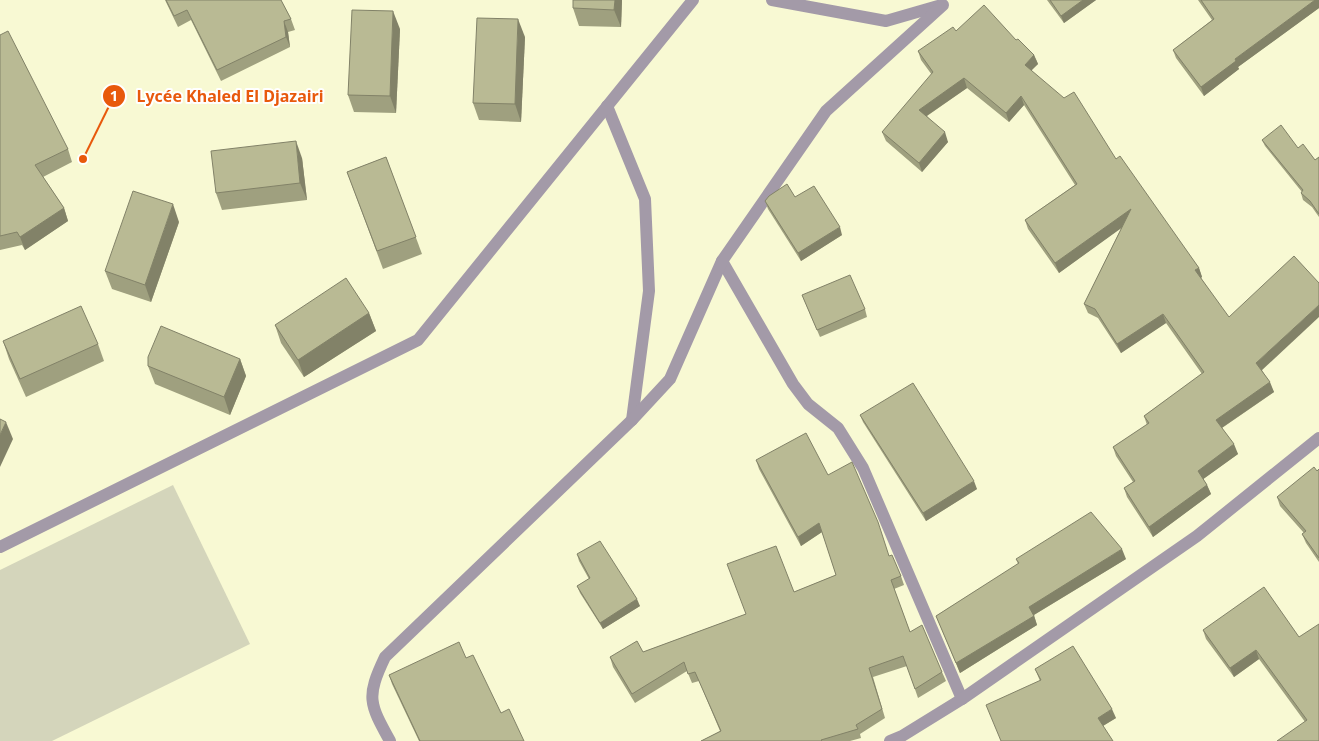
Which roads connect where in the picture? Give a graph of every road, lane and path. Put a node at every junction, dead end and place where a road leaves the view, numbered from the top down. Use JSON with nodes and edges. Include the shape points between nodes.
{"nodes":[{"id":1,"x":693,"y":0,"type":"edge"},
{"id":2,"x":772,"y":0,"type":"edge"},
{"id":3,"x":946,"y":2,"type":"edge"},
{"id":4,"x":607,"y":106,"type":"junction"},
{"id":5,"x":722,"y":262,"type":"junction"},
{"id":6,"x":632,"y":420,"type":"junction"},
{"id":7,"x":1319,"y":438,"type":"edge"},
{"id":8,"x":0,"y":546,"type":"edge"},
{"id":9,"x":962,"y":699,"type":"junction"},
{"id":10,"x":390,"y":741,"type":"edge"},
{"id":11,"x":890,"y":741,"type":"edge"}],
"edges":[{"from":1,"to":4,"type":"street"},
{"from":2,"to":3,"type":"street","via":[[886,21]]},
{"from":3,"to":5,"type":"street","via":[[826,111]]},
{"from":4,"to":6,"type":"street","via":[[645,200],[649,291]]},
{"from":4,"to":8,"type":"street","via":[[418,340]]},
{"from":5,"to":6,"type":"street","via":[[670,379]]},
{"from":5,"to":9,"type":"street","via":[[793,384],[808,404],[838,428],[863,468]]},
{"from":6,"to":10,"type":"street","via":[[385,657],[372,685],[374,712]]},
{"from":7,"to":9,"type":"street","via":[[1197,536]]},
{"from":9,"to":11,"type":"street"}]}
